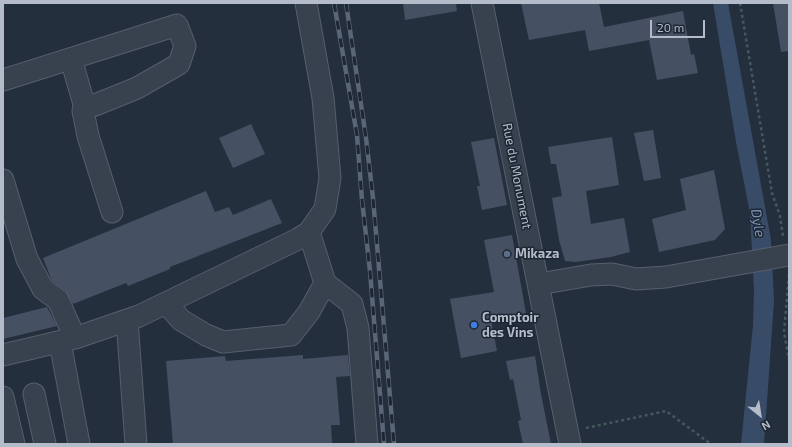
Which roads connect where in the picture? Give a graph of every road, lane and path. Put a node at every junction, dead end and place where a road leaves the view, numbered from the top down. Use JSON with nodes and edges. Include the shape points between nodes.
{"nodes":[{"id":1,"x":306,"y":3,"type":"edge"},
{"id":2,"x":482,"y":3,"type":"edge"},
{"id":3,"x":740,"y":3,"type":"edge"},
{"id":4,"x":72,"y":59,"type":"junction"},
{"id":5,"x":3,"y":80,"type":"edge"},
{"id":6,"x":84,"y":104,"type":"junction"},
{"id":7,"x":3,"y":180,"type":"edge"},
{"id":8,"x":112,"y":212,"type":"dead end"},
{"id":9,"x":309,"y":232,"type":"junction"},
{"id":10,"x":787,"y":255,"type":"edge"},
{"id":11,"x":325,"y":284,"type":"junction"},
{"id":12,"x":539,"y":284,"type":"junction"},
{"id":13,"x":166,"y":303,"type":"junction"},
{"id":14,"x":127,"y":320,"type":"junction"},
{"id":15,"x":68,"y":340,"type":"junction"},
{"id":16,"x":3,"y":355,"type":"edge"},
{"id":17,"x":789,"y":360,"type":"edge"},
{"id":18,"x":34,"y":394,"type":"dead end"},
{"id":19,"x":4,"y":403,"type":"edge"},
{"id":20,"x":569,"y":438,"type":"edge"},
{"id":21,"x":14,"y":444,"type":"edge"},
{"id":22,"x":45,"y":444,"type":"edge"},
{"id":23,"x":79,"y":444,"type":"edge"},
{"id":24,"x":136,"y":444,"type":"edge"},
{"id":25,"x":367,"y":444,"type":"edge"},
{"id":26,"x":711,"y":444,"type":"edge"}],
"edges":[{"from":1,"to":9,"type":"street","via":[[323,98],[330,178],[325,209]]},
{"from":2,"to":12,"type":"street","name":"Rue du Monument"},
{"from":3,"to":10,"type":"path","via":[[772,193],[780,216]]},
{"from":4,"to":5,"type":"street"},
{"from":4,"to":6,"type":"street"},
{"from":4,"to":6,"type":"street","via":[[177,25],[185,46],[180,64],[137,88],[95,104]]},
{"from":6,"to":8,"type":"street","via":[[88,136]]},
{"from":7,"to":15,"type":"street","via":[[27,259],[43,289],[58,300]]},
{"from":9,"to":11,"type":"street"},
{"from":9,"to":13,"type":"street"},
{"from":10,"to":12,"type":"street","via":[[666,277],[636,280],[612,274],[591,275]]},
{"from":10,"to":17,"type":"path","via":[[789,275],[784,332]]},
{"from":11,"to":13,"type":"street","via":[[309,312],[291,335],[223,342],[181,320]]},
{"from":11,"to":25,"type":"street","via":[[352,304],[358,328]]},
{"from":12,"to":20,"type":"street","name":"Rue du Monument"},
{"from":13,"to":14,"type":"street"},
{"from":14,"to":15,"type":"street"},
{"from":14,"to":24,"type":"street"},
{"from":15,"to":16,"type":"street"},
{"from":15,"to":23,"type":"street"},
{"from":18,"to":22,"type":"street"},
{"from":19,"to":21,"type":"street"},
{"from":20,"to":26,"type":"path","via":[[666,411]]}]}
